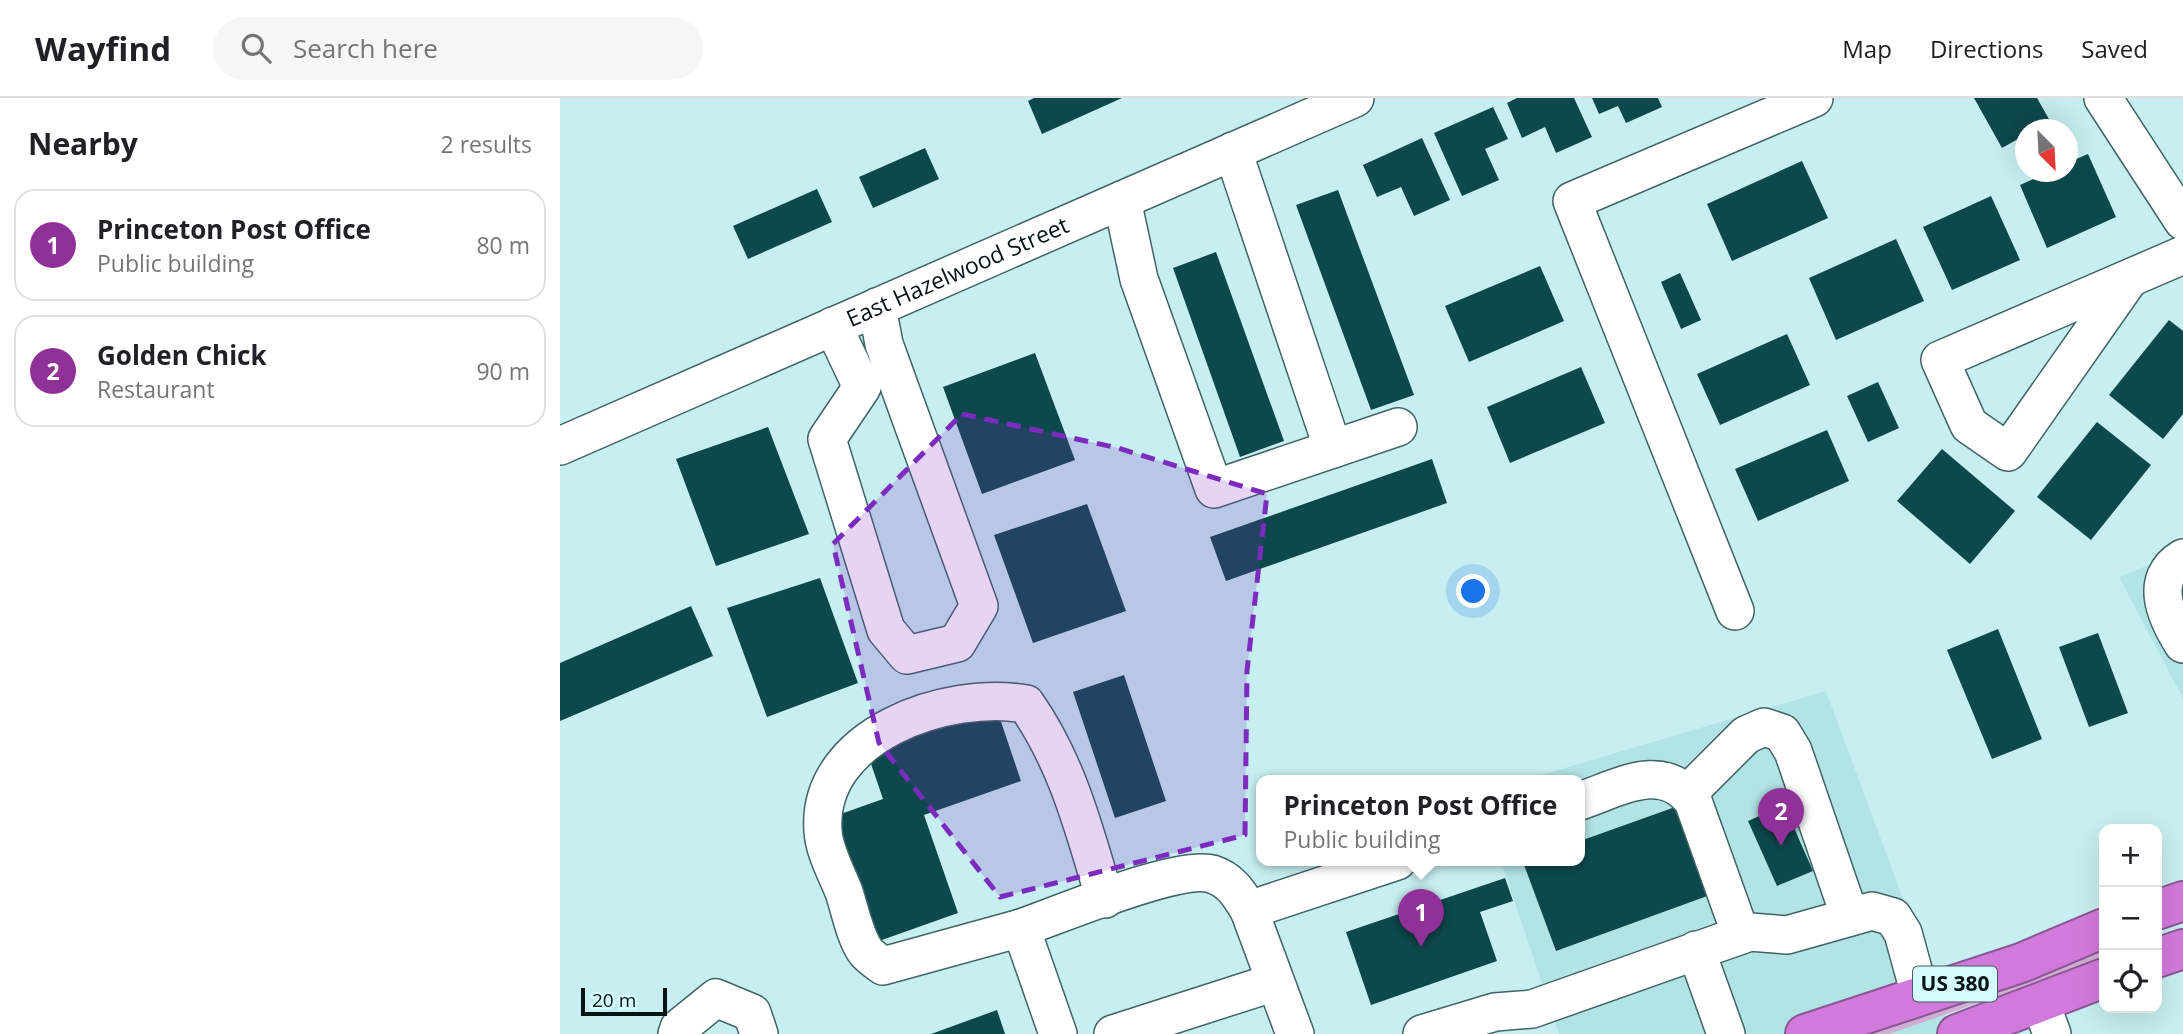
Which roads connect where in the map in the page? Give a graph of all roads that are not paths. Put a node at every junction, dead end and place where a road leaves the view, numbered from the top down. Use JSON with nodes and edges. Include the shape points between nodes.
{"nodes":[{"id":1,"x":1355,"y":98,"type":"edge"},
{"id":2,"x":1814,"y":98,"type":"edge"},
{"id":3,"x":2103,"y":98,"type":"edge"},
{"id":4,"x":1233,"y":151,"type":"junction"},
{"id":5,"x":2172,"y":182,"type":"edge"},
{"id":6,"x":1122,"y":200,"type":"junction"},
{"id":7,"x":2183,"y":221,"type":"edge"},
{"id":8,"x":2183,"y":255,"type":"edge"},
{"id":9,"x":2130,"y":278,"type":"junction"},
{"id":10,"x":877,"y":307,"type":"junction"},
{"id":11,"x":833,"y":326,"type":"junction"},
{"id":12,"x":1398,"y":427,"type":"dead end"},
{"id":13,"x":560,"y":446,"type":"edge"},
{"id":14,"x":1333,"y":449,"type":"junction"},
{"id":15,"x":2183,"y":558,"type":"edge"},
{"id":16,"x":1735,"y":611,"type":"dead end"},
{"id":17,"x":2183,"y":644,"type":"edge"},
{"id":18,"x":1688,"y":793,"type":"junction"},
{"id":19,"x":1585,"y":799,"type":"edge"},
{"id":20,"x":1382,"y":866,"type":"edge"},
{"id":21,"x":1105,"y":899,"type":"junction"},
{"id":22,"x":2183,"y":901,"type":"edge"},
{"id":23,"x":2162,"y":908,"type":"edge"},
{"id":24,"x":1249,"y":910,"type":"junction"},
{"id":25,"x":1850,"y":918,"type":"junction"},
{"id":26,"x":1021,"y":928,"type":"junction"},
{"id":27,"x":2099,"y":930,"type":"edge"},
{"id":28,"x":1741,"y":934,"type":"junction"},
{"id":29,"x":2183,"y":949,"type":"edge"},
{"id":30,"x":1696,"y":950,"type":"junction"},
{"id":31,"x":2162,"y":956,"type":"edge"},
{"id":32,"x":1275,"y":982,"type":"junction"},
{"id":33,"x":2099,"y":982,"type":"edge"},
{"id":34,"x":1920,"y":995,"type":"junction"},
{"id":35,"x":2046,"y":1019,"type":"edge"},
{"id":36,"x":1536,"y":1022,"type":"edge"},
{"id":37,"x":677,"y":1034,"type":"edge"},
{"id":38,"x":759,"y":1034,"type":"edge"},
{"id":39,"x":1058,"y":1034,"type":"edge"},
{"id":40,"x":1113,"y":1034,"type":"edge"},
{"id":41,"x":1295,"y":1034,"type":"edge"},
{"id":42,"x":1422,"y":1034,"type":"edge"},
{"id":43,"x":1726,"y":1034,"type":"edge"},
{"id":44,"x":1805,"y":1034,"type":"edge"},
{"id":45,"x":1957,"y":1034,"type":"edge"}],
"edges":[{"from":1,"to":4,"type":"street","name":"East Hazelwood Street"},
{"from":2,"to":16,"type":"street","via":[[1572,201]]},
{"from":3,"to":5,"type":"street"},
{"from":4,"to":6,"type":"street","name":"East Hazelwood Street"},
{"from":4,"to":14,"type":"street"},
{"from":5,"to":7,"type":"street"},
{"from":6,"to":10,"type":"street","name":"East Hazelwood Street"},
{"from":6,"to":14,"type":"street","via":[[1139,279],[1214,489]]},
{"from":8,"to":9,"type":"street"},
{"from":9,"to":9,"type":"street","via":[[1940,360],[1969,425],[2008,452]]},
{"from":10,"to":11,"type":"street","name":"East Hazelwood Street"},
{"from":10,"to":11,"type":"street","via":[[884,344],[979,607],[957,643],[907,655],[886,630],[827,439],[862,387]]},
{"from":11,"to":13,"type":"street","name":"East Hazelwood Street"},
{"from":12,"to":14,"type":"street"},
{"from":15,"to":17,"type":"street","via":[[2164,579],[2162,600]]},
{"from":18,"to":19,"type":"street","via":[[1681,785],[1660,778]]},
{"from":18,"to":25,"type":"street","via":[[1746,735],[1764,727],[1782,733],[1793,751]]},
{"from":18,"to":28,"type":"street"},
{"from":20,"to":24,"type":"street"},
{"from":21,"to":24,"type":"street","via":[[1173,876],[1208,873],[1236,888]]},
{"from":21,"to":26,"type":"street"},
{"from":21,"to":26,"type":"street","via":[[1072,789],[1049,738],[1026,704],[998,699],[954,703],[885,729],[853,753],[834,778],[823,833],[866,952],[883,966]]},
{"from":22,"to":23,"type":"highway"},
{"from":24,"to":32,"type":"street"},
{"from":25,"to":28,"type":"street","via":[[1787,935]]},
{"from":25,"to":34,"type":"street","via":[[1872,911],[1893,917],[1903,933]]},
{"from":26,"to":39,"type":"street"},
{"from":27,"to":34,"type":"highway","number":"US 380","via":[[2021,963]]},
{"from":28,"to":30,"type":"street"},
{"from":29,"to":31,"type":"highway"},
{"from":30,"to":36,"type":"street"},
{"from":30,"to":43,"type":"street"},
{"from":32,"to":40,"type":"street"},
{"from":32,"to":41,"type":"street"},
{"from":33,"to":35,"type":"highway","number":"US 380"},
{"from":34,"to":44,"type":"highway","number":"US 380"},
{"from":35,"to":45,"type":"highway","number":"US 380"},
{"from":36,"to":42,"type":"street","via":[[1495,1012]]},
{"from":37,"to":38,"type":"street","via":[[678,1028],[716,999],[752,1013]]}]}
